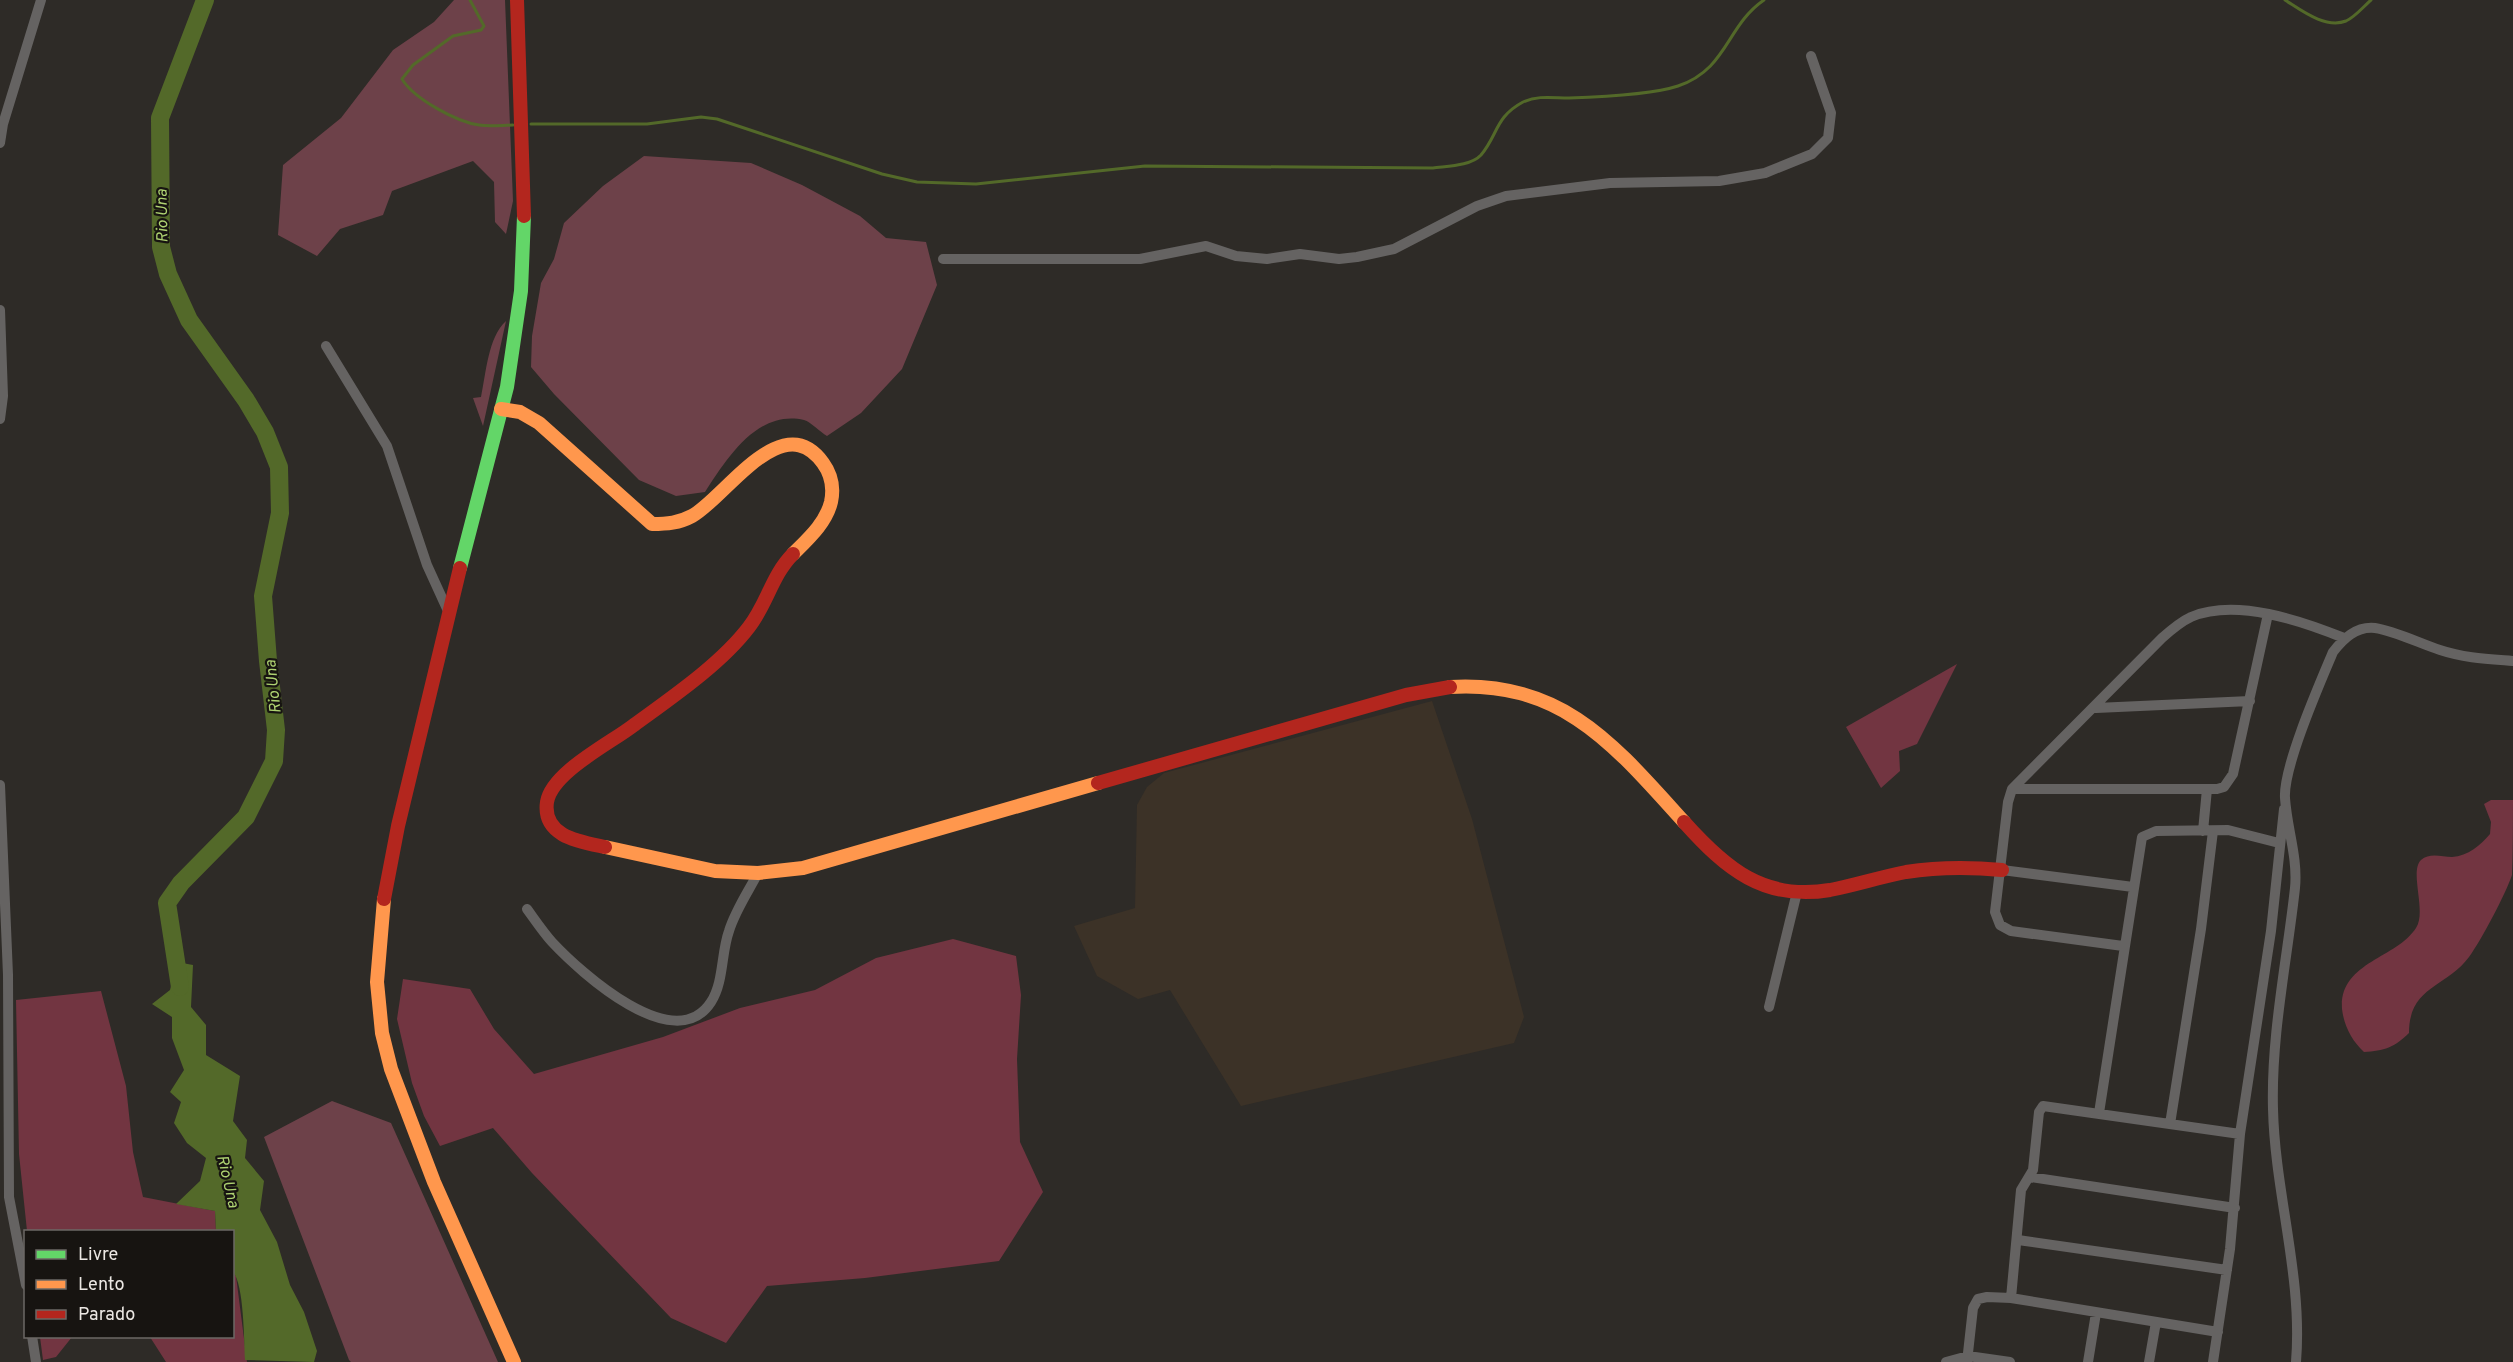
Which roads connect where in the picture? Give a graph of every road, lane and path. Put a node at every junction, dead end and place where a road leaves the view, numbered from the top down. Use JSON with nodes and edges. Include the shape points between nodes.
{"nodes":[{"id":1,"x":41,"y":0,"type":"edge"},
{"id":2,"x":517,"y":0,"type":"edge"},
{"id":3,"x":1811,"y":56,"type":"dead end"},
{"id":4,"x":0,"y":143,"type":"edge"},
{"id":5,"x":943,"y":259,"type":"dead end"},
{"id":6,"x":0,"y":310,"type":"edge"},
{"id":7,"x":326,"y":346,"type":"dead end"},
{"id":8,"x":1,"y":373,"type":"edge"},
{"id":9,"x":501,"y":409,"type":"junction"},
{"id":10,"x":0,"y":419,"type":"edge"},
{"id":11,"x":448,"y":613,"type":"junction"},
{"id":12,"x":2268,"y":614,"type":"junction"},
{"id":13,"x":2344,"y":638,"type":"junction"},
{"id":14,"x":2513,"y":661,"type":"edge"},
{"id":15,"x":2250,"y":701,"type":"junction"},
{"id":16,"x":2096,"y":708,"type":"junction"},
{"id":17,"x":0,"y":785,"type":"edge"},
{"id":18,"x":2012,"y":789,"type":"junction"},
{"id":19,"x":2207,"y":789,"type":"junction"},
{"id":20,"x":2285,"y":798,"type":"junction"},
{"id":21,"x":2208,"y":831,"type":"junction"},
{"id":22,"x":1,"y":834,"type":"edge"},
{"id":23,"x":2279,"y":843,"type":"junction"},
{"id":24,"x":2002,"y":870,"type":"junction"},
{"id":25,"x":758,"y":873,"type":"junction"},
{"id":26,"x":2133,"y":887,"type":"junction"},
{"id":27,"x":1797,"y":892,"type":"junction"},
{"id":28,"x":527,"y":909,"type":"dead end"},
{"id":29,"x":2123,"y":946,"type":"junction"},
{"id":30,"x":1769,"y":1007,"type":"dead end"},
{"id":31,"x":2099,"y":1113,"type":"junction"},
{"id":32,"x":2170,"y":1124,"type":"junction"},
{"id":33,"x":2240,"y":1134,"type":"junction"},
{"id":34,"x":2030,"y":1177,"type":"junction"},
{"id":35,"x":4,"y":1198,"type":"edge"},
{"id":36,"x":2235,"y":1209,"type":"junction"},
{"id":37,"x":2018,"y":1240,"type":"junction"},
{"id":38,"x":2227,"y":1269,"type":"junction"},
{"id":39,"x":24,"y":1277,"type":"edge"},
{"id":40,"x":2011,"y":1298,"type":"junction"},
{"id":41,"x":2096,"y":1313,"type":"junction"},
{"id":42,"x":2156,"y":1322,"type":"junction"},
{"id":43,"x":2218,"y":1332,"type":"junction"},
{"id":44,"x":32,"y":1338,"type":"edge"},
{"id":45,"x":1968,"y":1359,"type":"edge"},
{"id":46,"x":36,"y":1362,"type":"edge"},
{"id":47,"x":514,"y":1362,"type":"edge"},
{"id":48,"x":1946,"y":1362,"type":"edge"},
{"id":49,"x":2010,"y":1362,"type":"edge"},
{"id":50,"x":2088,"y":1362,"type":"edge"},
{"id":51,"x":2150,"y":1362,"type":"edge"},
{"id":52,"x":2213,"y":1362,"type":"edge"},
{"id":53,"x":2296,"y":1362,"type":"edge"}],
"edges":[{"from":1,"to":4,"type":"street"},
{"from":2,"to":9,"type":"street","via":[[524,247],[514,347]]},
{"from":3,"to":5,"type":"street","via":[[1831,113],[1828,138],[1812,154],[1765,173],[1719,181],[1610,183],[1506,196],[1394,249],[1339,259],[1300,254],[1267,259],[1206,246],[1140,259]]},
{"from":6,"to":8,"type":"street"},
{"from":7,"to":11,"type":"street","via":[[387,446],[427,565]]},
{"from":8,"to":10,"type":"street"},
{"from":9,"to":11,"type":"street"},
{"from":9,"to":25,"type":"street","via":[[520,412],[539,423],[640,515],[660,525],[672,526],[687,520],[769,450],[797,446],[813,452],[823,463],[831,479],[831,504],[825,518],[780,568],[754,620],[684,685],[561,780],[548,800],[549,820],[567,839],[670,863]]},
{"from":11,"to":47,"type":"street","via":[[383,898],[379,1012],[385,1053],[397,1092]]},
{"from":12,"to":13,"type":"street"},
{"from":12,"to":15,"type":"street"},
{"from":12,"to":16,"type":"street","via":[[2205,613],[2179,623]]},
{"from":13,"to":14,"type":"street","via":[[2375,628],[2453,654]]},
{"from":13,"to":20,"type":"street","via":[[2333,652],[2292,759]]},
{"from":15,"to":16,"type":"street"},
{"from":15,"to":19,"type":"street","via":[[2229,781],[2224,787]]},
{"from":16,"to":18,"type":"street"},
{"from":17,"to":22,"type":"street"},
{"from":18,"to":19,"type":"street"},
{"from":18,"to":24,"type":"street"},
{"from":19,"to":21,"type":"street"},
{"from":20,"to":23,"type":"street"},
{"from":20,"to":53,"type":"street","via":[[2294,843],[2296,881],[2281,992],[2273,1109],[2296,1292]]},
{"from":21,"to":23,"type":"street","via":[[2238,832]]},
{"from":21,"to":26,"type":"street","via":[[2145,834],[2140,842]]},
{"from":21,"to":32,"type":"street","via":[[2199,939]]},
{"from":22,"to":35,"type":"street","via":[[8,975]]},
{"from":23,"to":33,"type":"street","via":[[2271,931]]},
{"from":24,"to":26,"type":"street"},
{"from":24,"to":27,"type":"street","via":[[1936,868],[1831,891]]},
{"from":24,"to":29,"type":"street","via":[[1995,912],[2004,929]]},
{"from":25,"to":27,"type":"street","via":[[834,860],[1406,694],[1430,688],[1474,686],[1526,692],[1561,706],[1588,723],[1731,867],[1752,881]]},
{"from":25,"to":28,"type":"street","via":[[729,930],[715,995],[704,1011],[688,1020],[662,1020],[627,1003],[551,941]]},
{"from":26,"to":29,"type":"street"},
{"from":27,"to":30,"type":"street"},
{"from":29,"to":31,"type":"street"},
{"from":31,"to":32,"type":"street"},
{"from":31,"to":34,"type":"street","via":[[2043,1106]]},
{"from":32,"to":33,"type":"street"},
{"from":33,"to":36,"type":"street"},
{"from":34,"to":36,"type":"street"},
{"from":34,"to":37,"type":"street","via":[[2021,1190]]},
{"from":35,"to":39,"type":"street"},
{"from":36,"to":38,"type":"street"},
{"from":37,"to":38,"type":"street"},
{"from":37,"to":40,"type":"street"},
{"from":38,"to":43,"type":"street"},
{"from":40,"to":41,"type":"street"},
{"from":40,"to":45,"type":"street","via":[[1987,1297],[1975,1302]]},
{"from":41,"to":42,"type":"street"},
{"from":41,"to":50,"type":"street"},
{"from":42,"to":43,"type":"street"},
{"from":42,"to":51,"type":"street"},
{"from":43,"to":52,"type":"street"},
{"from":44,"to":46,"type":"street"},
{"from":45,"to":48,"type":"street"},
{"from":45,"to":49,"type":"street"}]}
